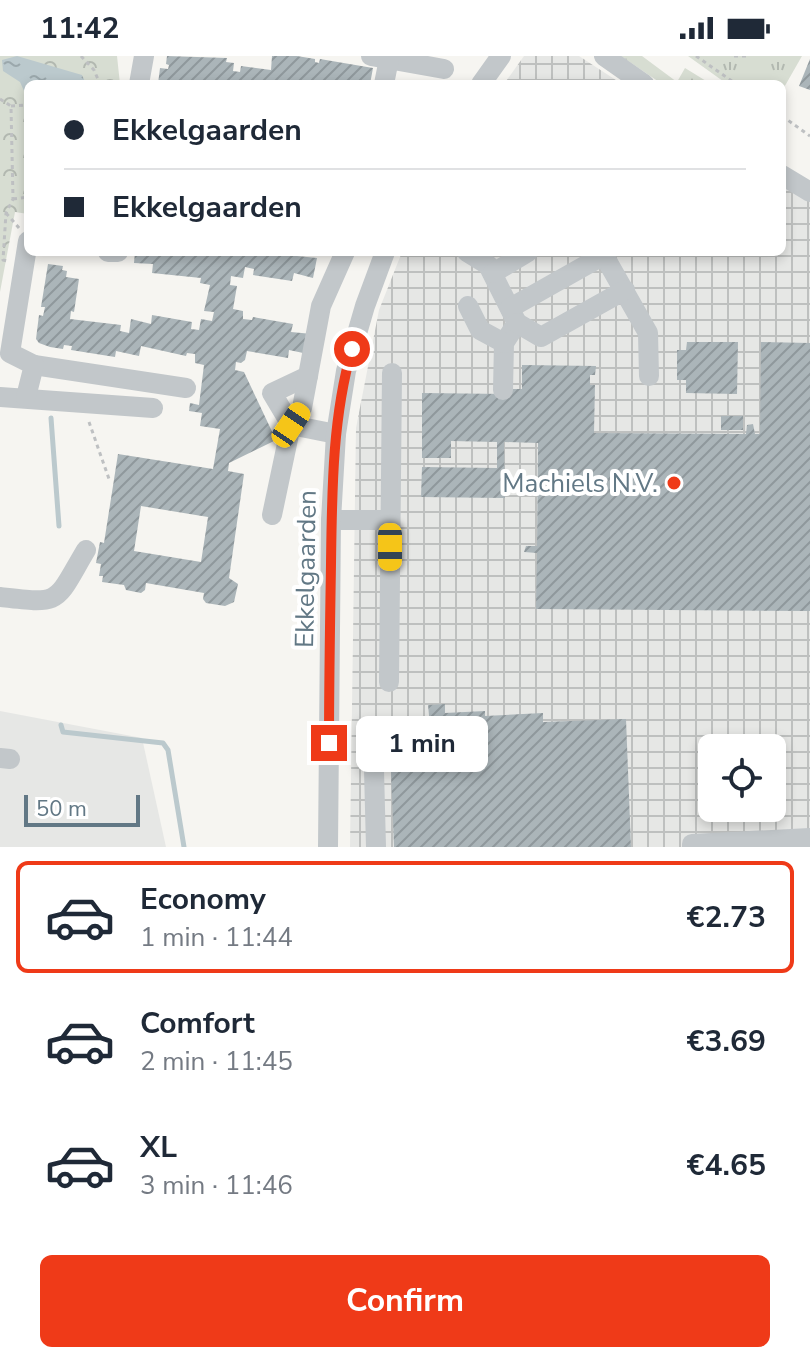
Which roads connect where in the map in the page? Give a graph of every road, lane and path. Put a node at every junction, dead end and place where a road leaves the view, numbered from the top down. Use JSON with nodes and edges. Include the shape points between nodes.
{"nodes":[{"id":1,"x":81,"y":56,"type":"edge"},
{"id":2,"x":144,"y":56,"type":"edge"},
{"id":3,"x":501,"y":56,"type":"edge"},
{"id":4,"x":604,"y":56,"type":"edge"},
{"id":5,"x":696,"y":56,"type":"edge"},
{"id":6,"x":734,"y":56,"type":"edge"},
{"id":7,"x":748,"y":56,"type":"edge"},
{"id":8,"x":380,"y":58,"type":"edge"},
{"id":9,"x":442,"y":70,"type":"edge"},
{"id":10,"x":98,"y":80,"type":"edge"},
{"id":11,"x":140,"y":80,"type":"edge"},
{"id":12,"x":383,"y":80,"type":"edge"},
{"id":13,"x":484,"y":80,"type":"edge"},
{"id":14,"x":638,"y":80,"type":"edge"},
{"id":15,"x":730,"y":80,"type":"edge"},
{"id":16,"x":0,"y":98,"type":"edge"},
{"id":17,"x":24,"y":105,"type":"edge"},
{"id":18,"x":11,"y":106,"type":"junction"},
{"id":19,"x":786,"y":119,"type":"edge"},
{"id":20,"x":810,"y":136,"type":"edge"},
{"id":21,"x":786,"y":177,"type":"edge"},
{"id":22,"x":810,"y":192,"type":"edge"},
{"id":23,"x":24,"y":198,"type":"edge"},
{"id":24,"x":13,"y":199,"type":"junction"},
{"id":25,"x":26,"y":256,"type":"edge"},
{"id":26,"x":343,"y":256,"type":"edge"},
{"id":27,"x":384,"y":256,"type":"edge"},
{"id":28,"x":473,"y":256,"type":"edge"},
{"id":29,"x":521,"y":256,"type":"edge"},
{"id":30,"x":600,"y":256,"type":"edge"},
{"id":31,"x":604,"y":256,"type":"edge"},
{"id":32,"x":24,"y":267,"type":"junction"},
{"id":33,"x":493,"y":273,"type":"junction"},
{"id":34,"x":625,"y":290,"type":"junction"},
{"id":35,"x":468,"y":306,"type":"dead end"},
{"id":36,"x":514,"y":316,"type":"junction"},
{"id":37,"x":504,"y":343,"type":"junction"},
{"id":38,"x":34,"y":365,"type":"junction"},
{"id":39,"x":392,"y":373,"type":"dead end"},
{"id":40,"x":308,"y":376,"type":"junction"},
{"id":41,"x":649,"y":376,"type":"dead end"},
{"id":42,"x":186,"y":388,"type":"dead end"},
{"id":43,"x":503,"y":390,"type":"dead end"},
{"id":44,"x":0,"y":397,"type":"edge"},
{"id":45,"x":26,"y":397,"type":"junction"},
{"id":46,"x":88,"y":404,"type":"junction"},
{"id":47,"x":153,"y":408,"type":"dead end"},
{"id":48,"x":291,"y":425,"type":"junction"},
{"id":49,"x":336,"y":434,"type":"junction"},
{"id":50,"x":109,"y":479,"type":"dead end"},
{"id":51,"x":272,"y":515,"type":"dead end"},
{"id":52,"x":331,"y":520,"type":"junction"},
{"id":53,"x":390,"y":520,"type":"junction"},
{"id":54,"x":86,"y":550,"type":"dead end"},
{"id":55,"x":0,"y":597,"type":"edge"},
{"id":56,"x":389,"y":682,"type":"dead end"},
{"id":57,"x":374,"y":770,"type":"dead end"},
{"id":58,"x":810,"y":838,"type":"edge"},
{"id":59,"x":328,"y":847,"type":"edge"},
{"id":60,"x":376,"y":847,"type":"edge"},
{"id":61,"x":692,"y":847,"type":"edge"}],
"edges":[{"from":1,"to":10,"type":"path"},
{"from":2,"to":11,"type":"street"},
{"from":3,"to":13,"type":"street"},
{"from":4,"to":14,"type":"street"},
{"from":5,"to":15,"type":"path"},
{"from":6,"to":7,"type":"path"},
{"from":8,"to":9,"type":"street"},
{"from":8,"to":12,"type":"street"},
{"from":16,"to":18,"type":"path"},
{"from":17,"to":18,"type":"path"},
{"from":18,"to":24,"type":"path"},
{"from":19,"to":20,"type":"path"},
{"from":21,"to":22,"type":"street"},
{"from":23,"to":24,"type":"path"},
{"from":24,"to":32,"type":"path","via":[[6,213],[3,260]]},
{"from":25,"to":32,"type":"street"},
{"from":26,"to":40,"type":"street","via":[[321,306]]},
{"from":27,"to":49,"type":"street","name":"Ekkelgaarden","via":[[346,371]]},
{"from":28,"to":33,"type":"street"},
{"from":29,"to":33,"type":"street"},
{"from":30,"to":36,"type":"street"},
{"from":31,"to":34,"type":"street"},
{"from":32,"to":38,"type":"street","via":[[10,353]]},
{"from":33,"to":36,"type":"street"},
{"from":34,"to":36,"type":"street","via":[[541,337]]},
{"from":34,"to":41,"type":"street","via":[[648,333]]},
{"from":35,"to":37,"type":"street","via":[[480,330]]},
{"from":36,"to":37,"type":"street"},
{"from":37,"to":43,"type":"street"},
{"from":38,"to":42,"type":"street"},
{"from":38,"to":45,"type":"street"},
{"from":39,"to":53,"type":"street"},
{"from":40,"to":48,"type":"street","via":[[302,408]]},
{"from":40,"to":48,"type":"street","via":[[272,393]]},
{"from":44,"to":45,"type":"street"},
{"from":45,"to":46,"type":"street"},
{"from":46,"to":47,"type":"street"},
{"from":46,"to":50,"type":"path"},
{"from":48,"to":49,"type":"street"},
{"from":48,"to":51,"type":"street"},
{"from":49,"to":52,"type":"street","name":"Ekkelgaarden"},
{"from":52,"to":53,"type":"street"},
{"from":52,"to":59,"type":"street","name":"Ekkelgaarden"},
{"from":53,"to":56,"type":"street"},
{"from":54,"to":55,"type":"street","via":[[60,594],[45,602]]},
{"from":57,"to":60,"type":"street"},
{"from":58,"to":61,"type":"street"}]}
